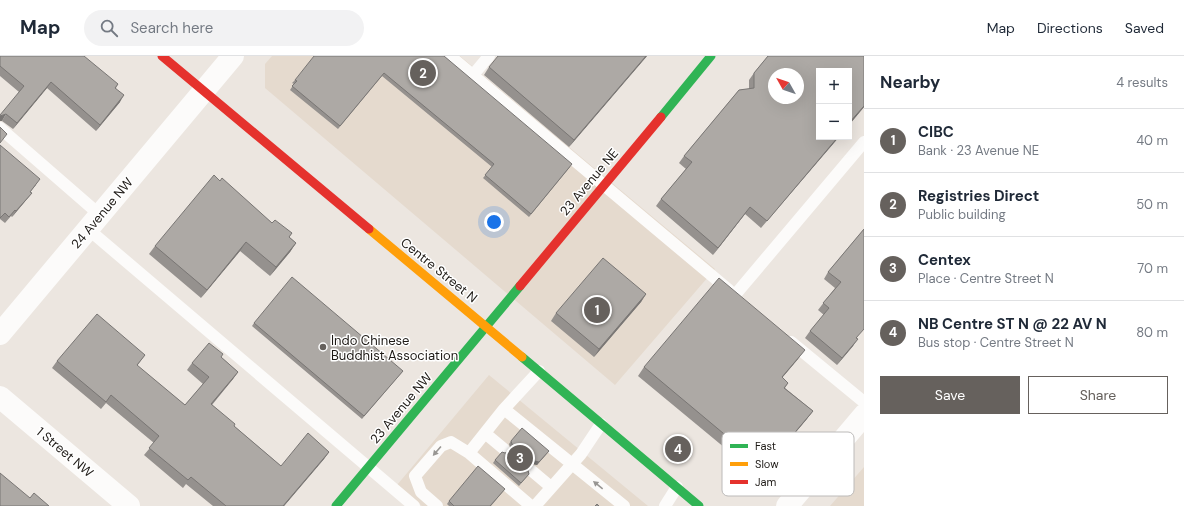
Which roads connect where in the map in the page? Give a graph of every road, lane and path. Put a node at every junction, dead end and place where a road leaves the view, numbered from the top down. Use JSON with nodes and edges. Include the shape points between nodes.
{"nodes":[{"id":1,"x":162,"y":56,"type":"edge"},
{"id":2,"x":233,"y":56,"type":"edge"},
{"id":3,"x":450,"y":56,"type":"edge"},
{"id":4,"x":489,"y":56,"type":"edge"},
{"id":5,"x":711,"y":56,"type":"edge"},
{"id":6,"x":473,"y":75,"type":"junction"},
{"id":7,"x":204,"y":91,"type":"junction"},
{"id":8,"x":0,"y":128,"type":"edge"},
{"id":9,"x":864,"y":142,"type":"edge"},
{"id":10,"x":604,"y":185,"type":"junction"},
{"id":11,"x":94,"y":222,"type":"junction"},
{"id":12,"x":735,"y":295,"type":"junction"},
{"id":13,"x":747,"y":305,"type":"edge"},
{"id":14,"x":486,"y":326,"type":"junction"},
{"id":15,"x":0,"y":334,"type":"edge"},
{"id":16,"x":784,"y":336,"type":"edge"},
{"id":17,"x":539,"y":371,"type":"junction"},
{"id":18,"x":0,"y":398,"type":"edge"},
{"id":19,"x":504,"y":409,"type":"junction"},
{"id":20,"x":863,"y":414,"type":"edge"},
{"id":21,"x":601,"y":424,"type":"junction"},
{"id":22,"x":848,"y":432,"type":"edge"},
{"id":23,"x":486,"y":434,"type":"junction"},
{"id":24,"x":504,"y":450,"type":"dead end"},
{"id":25,"x":469,"y":453,"type":"junction"},
{"id":26,"x":572,"y":464,"type":"junction"},
{"id":27,"x":368,"y":468,"type":"junction"},
{"id":28,"x":532,"y":472,"type":"dead end"},
{"id":29,"x":677,"y":487,"type":"junction"},
{"id":30,"x":551,"y":488,"type":"junction"},
{"id":31,"x":795,"y":496,"type":"edge"},
{"id":32,"x":121,"y":504,"type":"edge"},
{"id":33,"x":336,"y":506,"type":"edge"},
{"id":34,"x":414,"y":506,"type":"edge"},
{"id":35,"x":437,"y":506,"type":"edge"},
{"id":36,"x":531,"y":506,"type":"edge"},
{"id":37,"x":535,"y":506,"type":"edge"},
{"id":38,"x":624,"y":506,"type":"edge"},
{"id":39,"x":665,"y":506,"type":"edge"},
{"id":40,"x":699,"y":506,"type":"edge"},
{"id":41,"x":787,"y":506,"type":"edge"}],
"edges":[{"from":1,"to":7,"type":"main road","name":"Centre Street N"},
{"from":2,"to":7,"type":"street","name":"24 Avenue NW"},
{"from":3,"to":6,"type":"lane"},
{"from":4,"to":6,"type":"lane"},
{"from":5,"to":10,"type":"main road","name":"23 Avenue NE"},
{"from":6,"to":10,"type":"lane"},
{"from":7,"to":11,"type":"street","name":"24 Avenue NW"},
{"from":7,"to":14,"type":"main road","name":"Centre Street N"},
{"from":8,"to":11,"type":"lane"},
{"from":9,"to":12,"type":"lane"},
{"from":10,"to":12,"type":"lane"},
{"from":10,"to":14,"type":"main road","name":"23 Avenue NE"},
{"from":11,"to":15,"type":"street","name":"24 Avenue NW"},
{"from":11,"to":27,"type":"lane"},
{"from":12,"to":13,"type":"lane"},
{"from":14,"to":17,"type":"main road","name":"Centre Street N"},
{"from":14,"to":27,"type":"main road","name":"23 Avenue NW"},
{"from":16,"to":20,"type":"lane"},
{"from":17,"to":19,"type":"lane"},
{"from":17,"to":21,"type":"main road","name":"Centre Street N"},
{"from":18,"to":32,"type":"street","name":"1 Street NW"},
{"from":19,"to":23,"type":"lane"},
{"from":19,"to":26,"type":"lane"},
{"from":20,"to":22,"type":"street"},
{"from":21,"to":26,"type":"lane"},
{"from":21,"to":29,"type":"main road","name":"Centre Street N"},
{"from":23,"to":24,"type":"lane"},
{"from":23,"to":25,"type":"lane"},
{"from":25,"to":35,"type":"lane","one_way":true,"via":[[451,442],[441,446],[415,476],[421,492]]},
{"from":25,"to":36,"type":"lane"},
{"from":26,"to":30,"type":"lane"},
{"from":38,"to":26,"type":"lane","one_way":true},
{"from":27,"to":33,"type":"main road","name":"23 Avenue NW"},
{"from":27,"to":34,"type":"lane"},
{"from":28,"to":30,"type":"lane"},
{"from":29,"to":39,"type":"lane"},
{"from":29,"to":40,"type":"main road","name":"Centre Street N"},
{"from":30,"to":37,"type":"lane"},
{"from":31,"to":41,"type":"street"}]}
